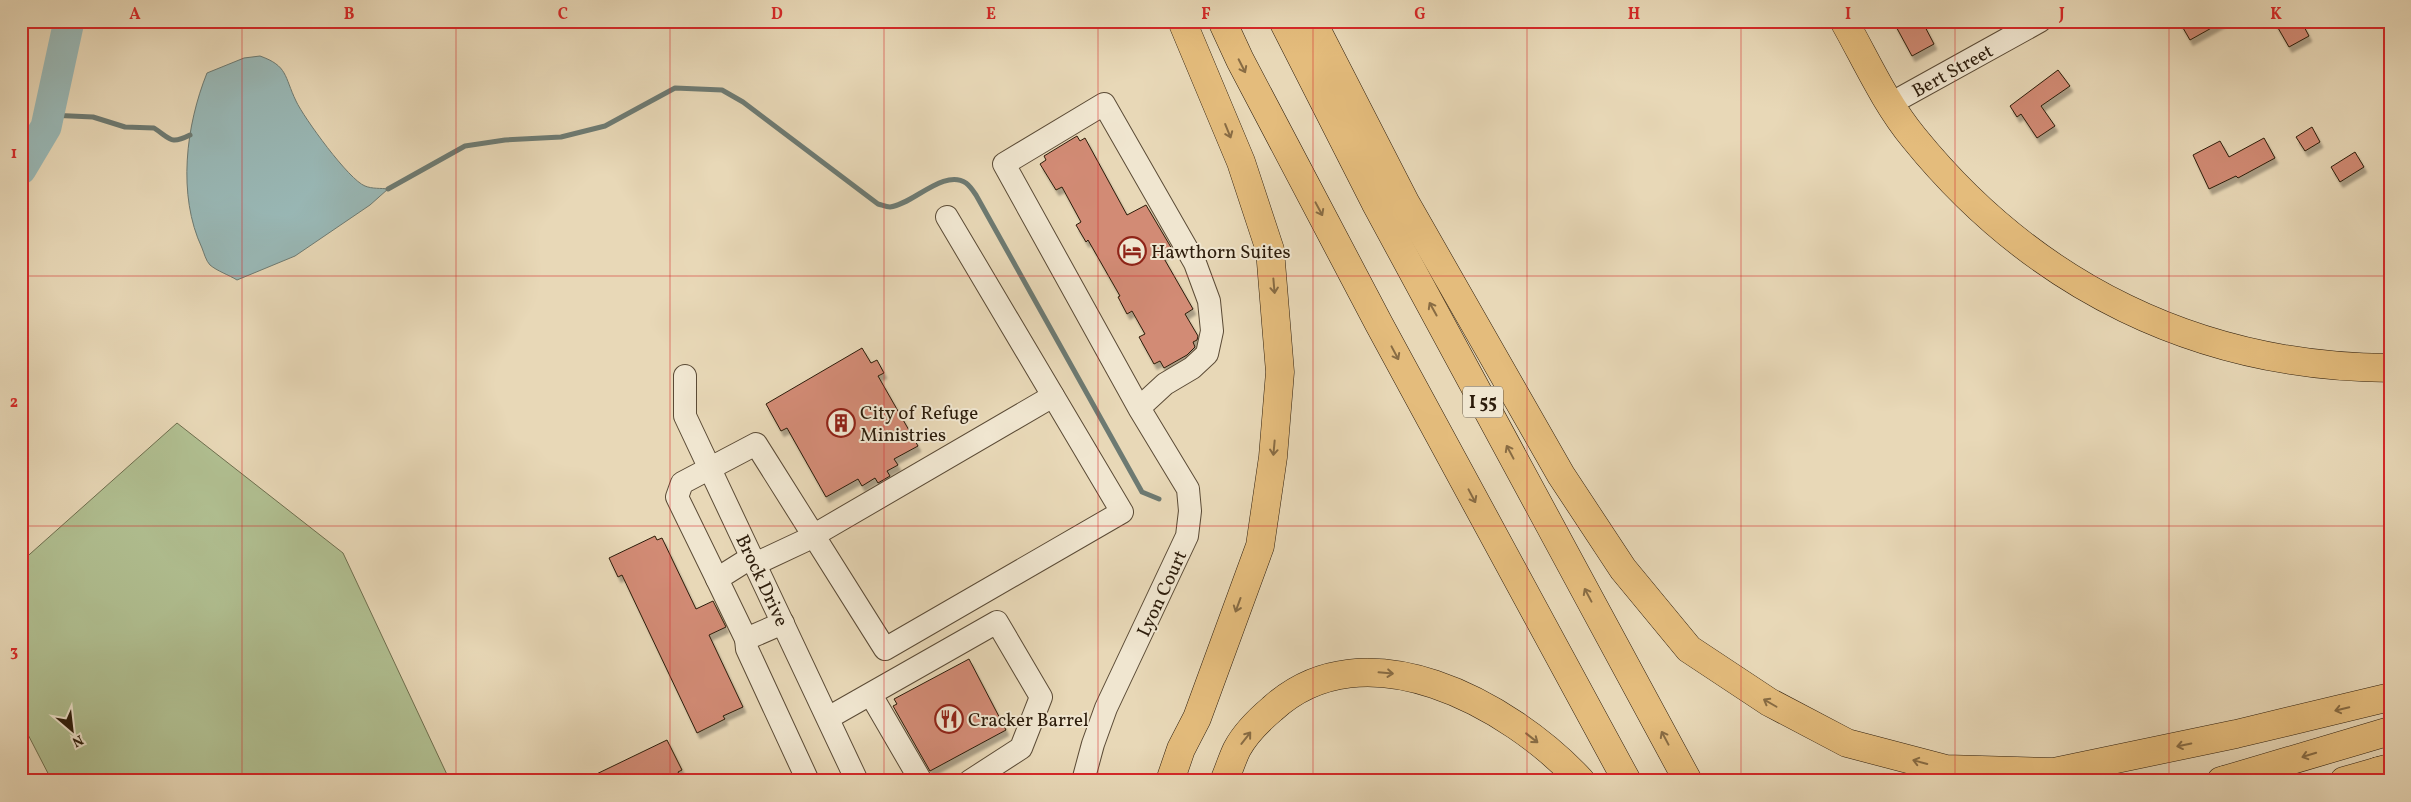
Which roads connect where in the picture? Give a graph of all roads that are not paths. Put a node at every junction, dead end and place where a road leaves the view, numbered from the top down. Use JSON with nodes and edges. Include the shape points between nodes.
{"nodes":[{"id":1,"x":1182,"y":21,"type":"edge"},
{"id":2,"x":1222,"y":21,"type":"edge"},
{"id":3,"x":1283,"y":21,"type":"edge"},
{"id":4,"x":1312,"y":21,"type":"edge"},
{"id":5,"x":1844,"y":21,"type":"edge"},
{"id":6,"x":2040,"y":21,"type":"edge"},
{"id":7,"x":1890,"y":104,"type":"junction"},
{"id":8,"x":947,"y":217,"type":"dead end"},
{"id":9,"x":2390,"y":368,"type":"edge"},
{"id":10,"x":685,"y":376,"type":"dead end"},
{"id":11,"x":1053,"y":396,"type":"junction"},
{"id":12,"x":1139,"y":408,"type":"junction"},
{"id":13,"x":710,"y":468,"type":"junction"},
{"id":14,"x":815,"y":535,"type":"junction"},
{"id":15,"x":753,"y":560,"type":"junction"},
{"id":16,"x":717,"y":579,"type":"junction"},
{"id":17,"x":783,"y":623,"type":"junction"},
{"id":18,"x":746,"y":639,"type":"junction"},
{"id":19,"x":871,"y":696,"type":"junction"},
{"id":20,"x":2390,"y":697,"type":"edge"},
{"id":21,"x":828,"y":718,"type":"junction"},
{"id":22,"x":2390,"y":731,"type":"edge"},
{"id":23,"x":995,"y":773,"type":"edge"},
{"id":24,"x":2377,"y":773,"type":"edge"},
{"id":25,"x":2225,"y":780,"type":"edge"},
{"id":26,"x":808,"y":781,"type":"edge"},
{"id":27,"x":857,"y":781,"type":"edge"},
{"id":28,"x":921,"y":781,"type":"edge"},
{"id":29,"x":970,"y":781,"type":"edge"},
{"id":30,"x":1083,"y":781,"type":"edge"},
{"id":31,"x":1170,"y":781,"type":"edge"},
{"id":32,"x":1224,"y":781,"type":"edge"},
{"id":33,"x":1582,"y":781,"type":"edge"},
{"id":34,"x":1627,"y":781,"type":"edge"},
{"id":35,"x":1688,"y":781,"type":"edge"},
{"id":36,"x":2344,"y":781,"type":"edge"}],
"edges":[{"from":1,"to":31,"type":"main road","one_way":true,"via":[[1240,162],[1270,250],[1280,372],[1273,457],[1260,546],[1197,718]]},
{"from":2,"to":34,"type":"main road","one_way":true,"via":[[1379,324]]},
{"from":35,"to":3,"type":"main road","number":"I 55","one_way":true,"via":[[1374,202]]},
{"from":20,"to":4,"type":"main road","one_way":true,"via":[[2236,734],[2054,772],[1946,769],[1846,743],[1769,702],[1689,649],[1623,569],[1561,475],[1405,202]]},
{"from":5,"to":7,"type":"main road"},
{"from":6,"to":7,"type":"street","name":"Bert Street"},
{"from":7,"to":9,"type":"main road","via":[[1913,137],[1981,210],[2016,240],[2111,303],[2195,338],[2255,354],[2298,363]]},
{"from":8,"to":11,"type":"street"},
{"from":10,"to":13,"type":"street","name":"Brock Drive","via":[[685,416]]},
{"from":11,"to":14,"type":"street"},
{"from":11,"to":14,"type":"street","via":[[1122,512],[885,649]]},
{"from":12,"to":12,"type":"street","name":"Lyon Court","via":[[1165,384],[1192,368],[1207,354],[1212,331],[1208,301],[1195,262],[1104,104],[1004,164]]},
{"from":12,"to":30,"type":"street","name":"Lyon Court","via":[[1188,489],[1187,536],[1106,708]]},
{"from":13,"to":14,"type":"street","via":[[756,444]]},
{"from":13,"to":15,"type":"street","name":"Brock Drive"},
{"from":13,"to":16,"type":"street","via":[[682,483],[677,497]]},
{"from":14,"to":15,"type":"street"},
{"from":15,"to":16,"type":"street"},
{"from":15,"to":17,"type":"street","name":"Brock Drive"},
{"from":16,"to":18,"type":"street"},
{"from":17,"to":18,"type":"street"},
{"from":17,"to":21,"type":"street","name":"Brock Drive"},
{"from":18,"to":26,"type":"street","via":[[747,649]]},
{"from":19,"to":21,"type":"street"},
{"from":19,"to":23,"type":"street","via":[[997,622],[1041,697],[1021,748]]},
{"from":19,"to":28,"type":"street"},
{"from":21,"to":27,"type":"street","name":"Brock Drive"},
{"from":22,"to":25,"type":"main road","one_way":true},
{"from":23,"to":29,"type":"street"},
{"from":24,"to":36,"type":"main road"},
{"from":32,"to":33,"type":"main road","one_way":true,"via":[[1238,748],[1260,720],[1287,695],[1320,679],[1358,672],[1422,679],[1495,712],[1526,733]]}]}
